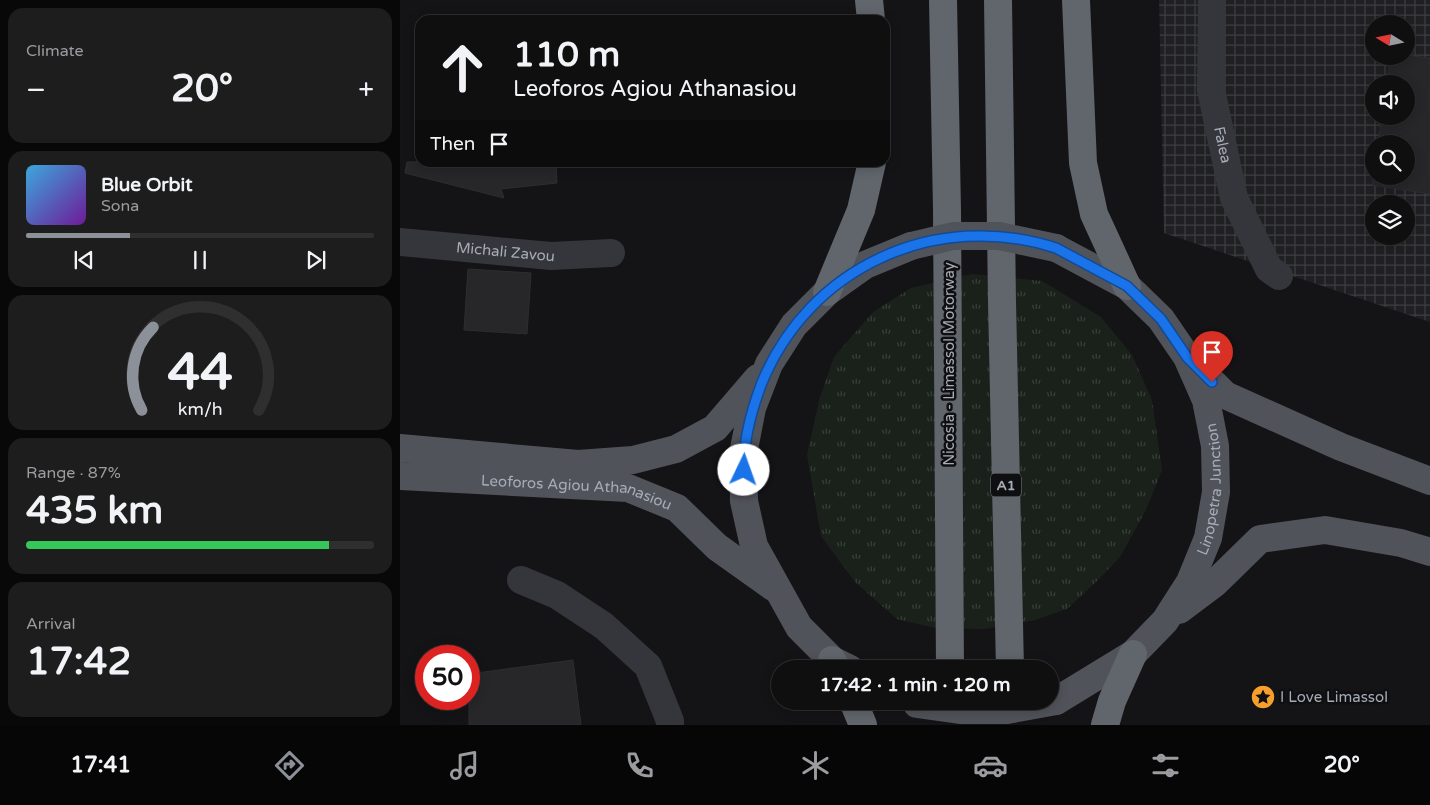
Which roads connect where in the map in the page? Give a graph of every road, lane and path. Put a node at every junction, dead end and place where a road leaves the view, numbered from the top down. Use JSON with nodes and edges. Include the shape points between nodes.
{"nodes":[{"id":1,"x":869,"y":0,"type":"edge"},
{"id":2,"x":943,"y":0,"type":"edge"},
{"id":3,"x":998,"y":0,"type":"edge"},
{"id":4,"x":1076,"y":0,"type":"edge"},
{"id":5,"x":1212,"y":0,"type":"edge"},
{"id":6,"x":870,"y":15,"type":"edge"},
{"id":7,"x":871,"y":167,"type":"edge"},
{"id":8,"x":400,"y":242,"type":"edge"},
{"id":9,"x":611,"y":253,"type":"dead end"},
{"id":10,"x":1280,"y":276,"type":"dead end"},
{"id":11,"x":1127,"y":286,"type":"junction"},
{"id":12,"x":827,"y":292,"type":"junction"},
{"id":13,"x":1187,"y":357,"type":"junction"},
{"id":14,"x":769,"y":364,"type":"junction"},
{"id":15,"x":400,"y":448,"type":"edge"},
{"id":16,"x":400,"y":476,"type":"edge"},
{"id":17,"x":1430,"y":481,"type":"edge"},
{"id":18,"x":1430,"y":552,"type":"edge"},
{"id":19,"x":521,"y":580,"type":"dead end"},
{"id":20,"x":780,"y":592,"type":"junction"},
{"id":21,"x":1165,"y":621,"type":"junction"},
{"id":22,"x":1133,"y":654,"type":"junction"},
{"id":23,"x":834,"y":660,"type":"edge"},
{"id":24,"x":950,"y":660,"type":"edge"},
{"id":25,"x":1010,"y":660,"type":"edge"},
{"id":26,"x":1059,"y":698,"type":"edge"},
{"id":27,"x":857,"y":710,"type":"edge"},
{"id":28,"x":952,"y":710,"type":"edge"},
{"id":29,"x":1010,"y":710,"type":"edge"},
{"id":30,"x":670,"y":725,"type":"edge"},
{"id":31,"x":863,"y":725,"type":"edge"},
{"id":32,"x":953,"y":725,"type":"edge"},
{"id":33,"x":1010,"y":725,"type":"edge"},
{"id":34,"x":1105,"y":725,"type":"edge"}],
"edges":[{"from":1,"to":6,"type":"highway"},
{"from":2,"to":24,"type":"highway","name":"Nicosia - Limassol Motorway","via":[[948,228]]},
{"from":3,"to":25,"type":"highway","number":"A1"},
{"from":4,"to":11,"type":"highway","via":[[1083,163],[1094,214]]},
{"from":5,"to":10,"type":"street","name":"Falea","via":[[1211,90],[1234,198],[1270,269]]},
{"from":7,"to":12,"type":"highway","via":[[861,210]]},
{"from":8,"to":9,"type":"street","name":"Michali Zavou","via":[[551,256]]},
{"from":11,"to":12,"type":"main road","name":"Linopetra Junction","bridge":true,"via":[[1056,248],[999,236],[953,236],[912,246],[865,265]]},
{"from":11,"to":13,"type":"main road","name":"Linopetra Junction","via":[[1161,319]]},
{"from":12,"to":14,"type":"main road","name":"Linopetra Junction","via":[[794,325]]},
{"from":13,"to":17,"type":"main road","via":[[1225,395]]},
{"from":13,"to":21,"type":"main road","name":"Linopetra Junction","via":[[1206,400],[1215,446],[1216,492],[1208,538],[1190,582]]},
{"from":14,"to":15,"type":"main road","name":"Leoforos Agiou Athanasiou","via":[[715,428],[676,449],[633,460],[578,464]]},
{"from":14,"to":20,"type":"main road","name":"Linopetra Junction","via":[[752,408],[743,454],[744,501],[754,546]]},
{"from":16,"to":20,"type":"main road","name":"Leoforos Agiou Athanasiou","via":[[628,488],[677,508],[717,547]]},
{"from":18,"to":21,"type":"main road","via":[[1401,543],[1325,530],[1260,539],[1215,583]]},
{"from":19,"to":30,"type":"street","via":[[557,595],[604,626],[648,666]]},
{"from":20,"to":23,"type":"main road","name":"Linopetra Junction","via":[[799,627]]},
{"from":21,"to":22,"type":"main road","name":"Linopetra Junction"},
{"from":22,"to":26,"type":"main road","name":"Linopetra Junction","bridge":true},
{"from":22,"to":34,"type":"highway"},
{"from":27,"to":31,"type":"highway"},
{"from":28,"to":32,"type":"highway"},
{"from":29,"to":33,"type":"highway"}]}
